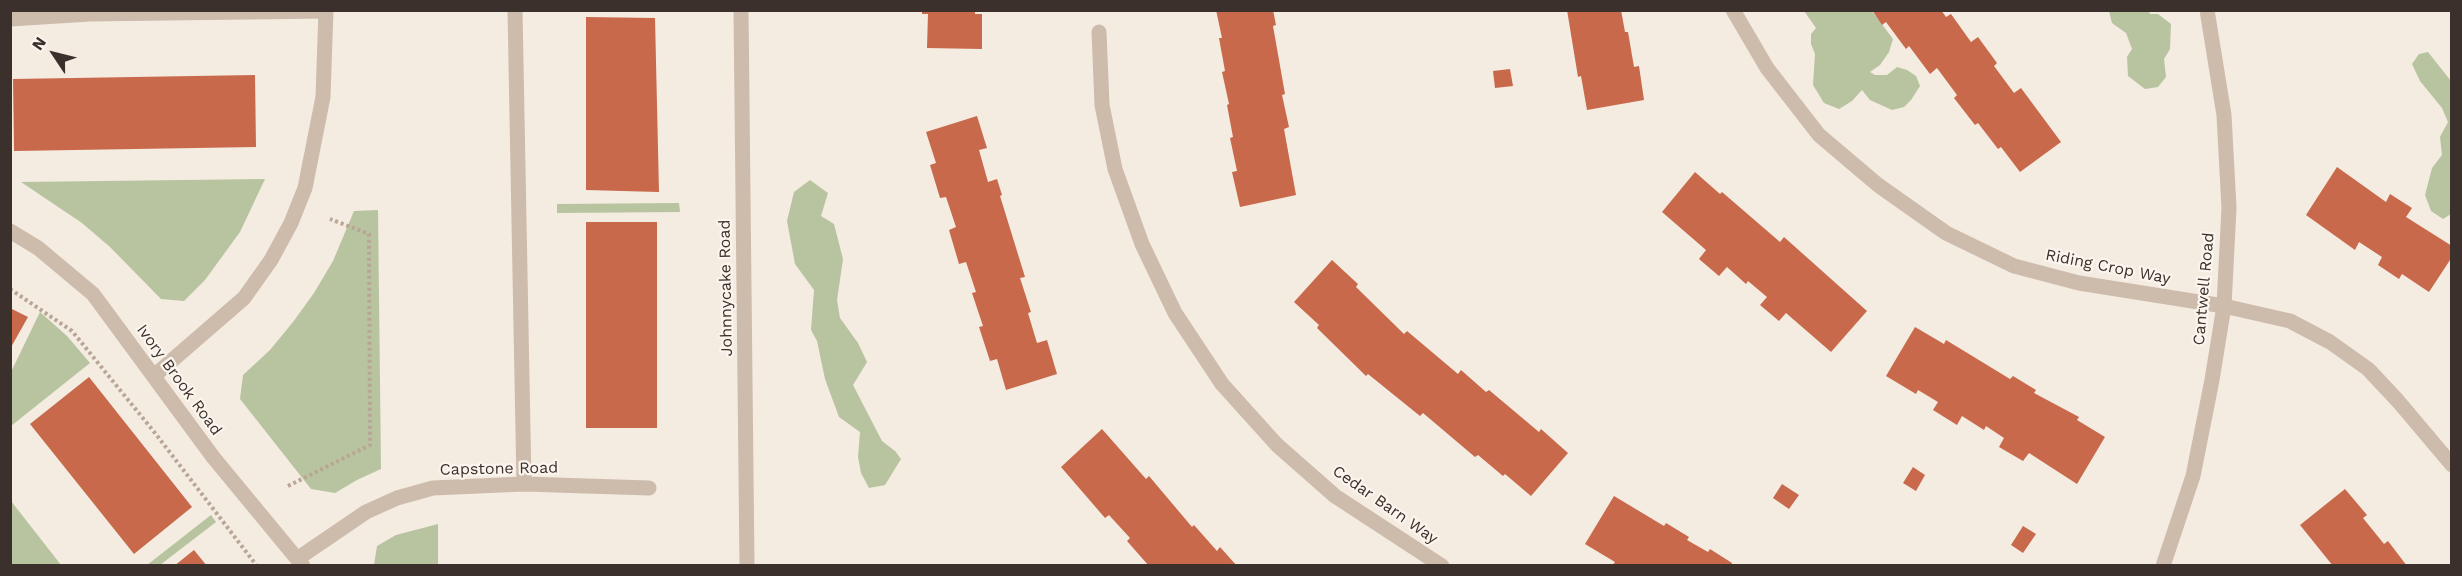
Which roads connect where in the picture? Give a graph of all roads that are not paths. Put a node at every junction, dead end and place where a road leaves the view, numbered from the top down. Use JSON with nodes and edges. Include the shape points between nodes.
{"nodes":[{"id":1,"x":515,"y":10,"type":"edge"},
{"id":2,"x":741,"y":10,"type":"edge"},
{"id":3,"x":1733,"y":10,"type":"edge"},
{"id":4,"x":2207,"y":10,"type":"edge"},
{"id":5,"x":326,"y":11,"type":"edge"},
{"id":6,"x":90,"y":12,"type":"edge"},
{"id":7,"x":10,"y":19,"type":"edge"},
{"id":8,"x":1099,"y":32,"type":"dead end"},
{"id":9,"x":10,"y":231,"type":"edge"},
{"id":10,"x":2224,"y":306,"type":"junction"},
{"id":11,"x":154,"y":376,"type":"junction"},
{"id":12,"x":2451,"y":465,"type":"edge"},
{"id":13,"x":524,"y":484,"type":"junction"},
{"id":14,"x":649,"y":488,"type":"dead end"},
{"id":15,"x":300,"y":562,"type":"edge"},
{"id":16,"x":747,"y":566,"type":"edge"},
{"id":17,"x":1442,"y":566,"type":"edge"},
{"id":18,"x":2163,"y":566,"type":"edge"}],
"edges":[{"from":1,"to":13,"type":"street"},
{"from":2,"to":16,"type":"street","name":"Johnnycake Road"},
{"from":3,"to":10,"type":"street","name":"Riding Crop Way","via":[[1767,68],[1819,135],[1878,186],[1946,233],[2014,266],[2079,283]]},
{"from":4,"to":10,"type":"street","name":"Cantwell Road","via":[[2224,115],[2229,208]]},
{"from":5,"to":6,"type":"street"},
{"from":5,"to":11,"type":"street","via":[[322,108],[305,188],[291,223],[244,298]]},
{"from":6,"to":7,"type":"street"},
{"from":8,"to":17,"type":"street","name":"Cedar Barn Way","via":[[1102,105],[1115,169],[1142,244],[1176,313],[1222,384],[1277,445],[1335,496]]},
{"from":9,"to":11,"type":"street","name":"Ivory Brook Road","via":[[38,248],[93,294]]},
{"from":10,"to":12,"type":"street","name":"Riding Crop Way","via":[[2290,321],[2330,342],[2368,369]]},
{"from":10,"to":18,"type":"street","name":"Cantwell Road","via":[[2193,476]]},
{"from":11,"to":15,"type":"street","name":"Ivory Brook Road","via":[[213,457]]},
{"from":13,"to":14,"type":"street","name":"Capstone Road"},
{"from":13,"to":15,"type":"street","name":"Capstone Road","via":[[433,488],[397,498],[366,512]]}]}
